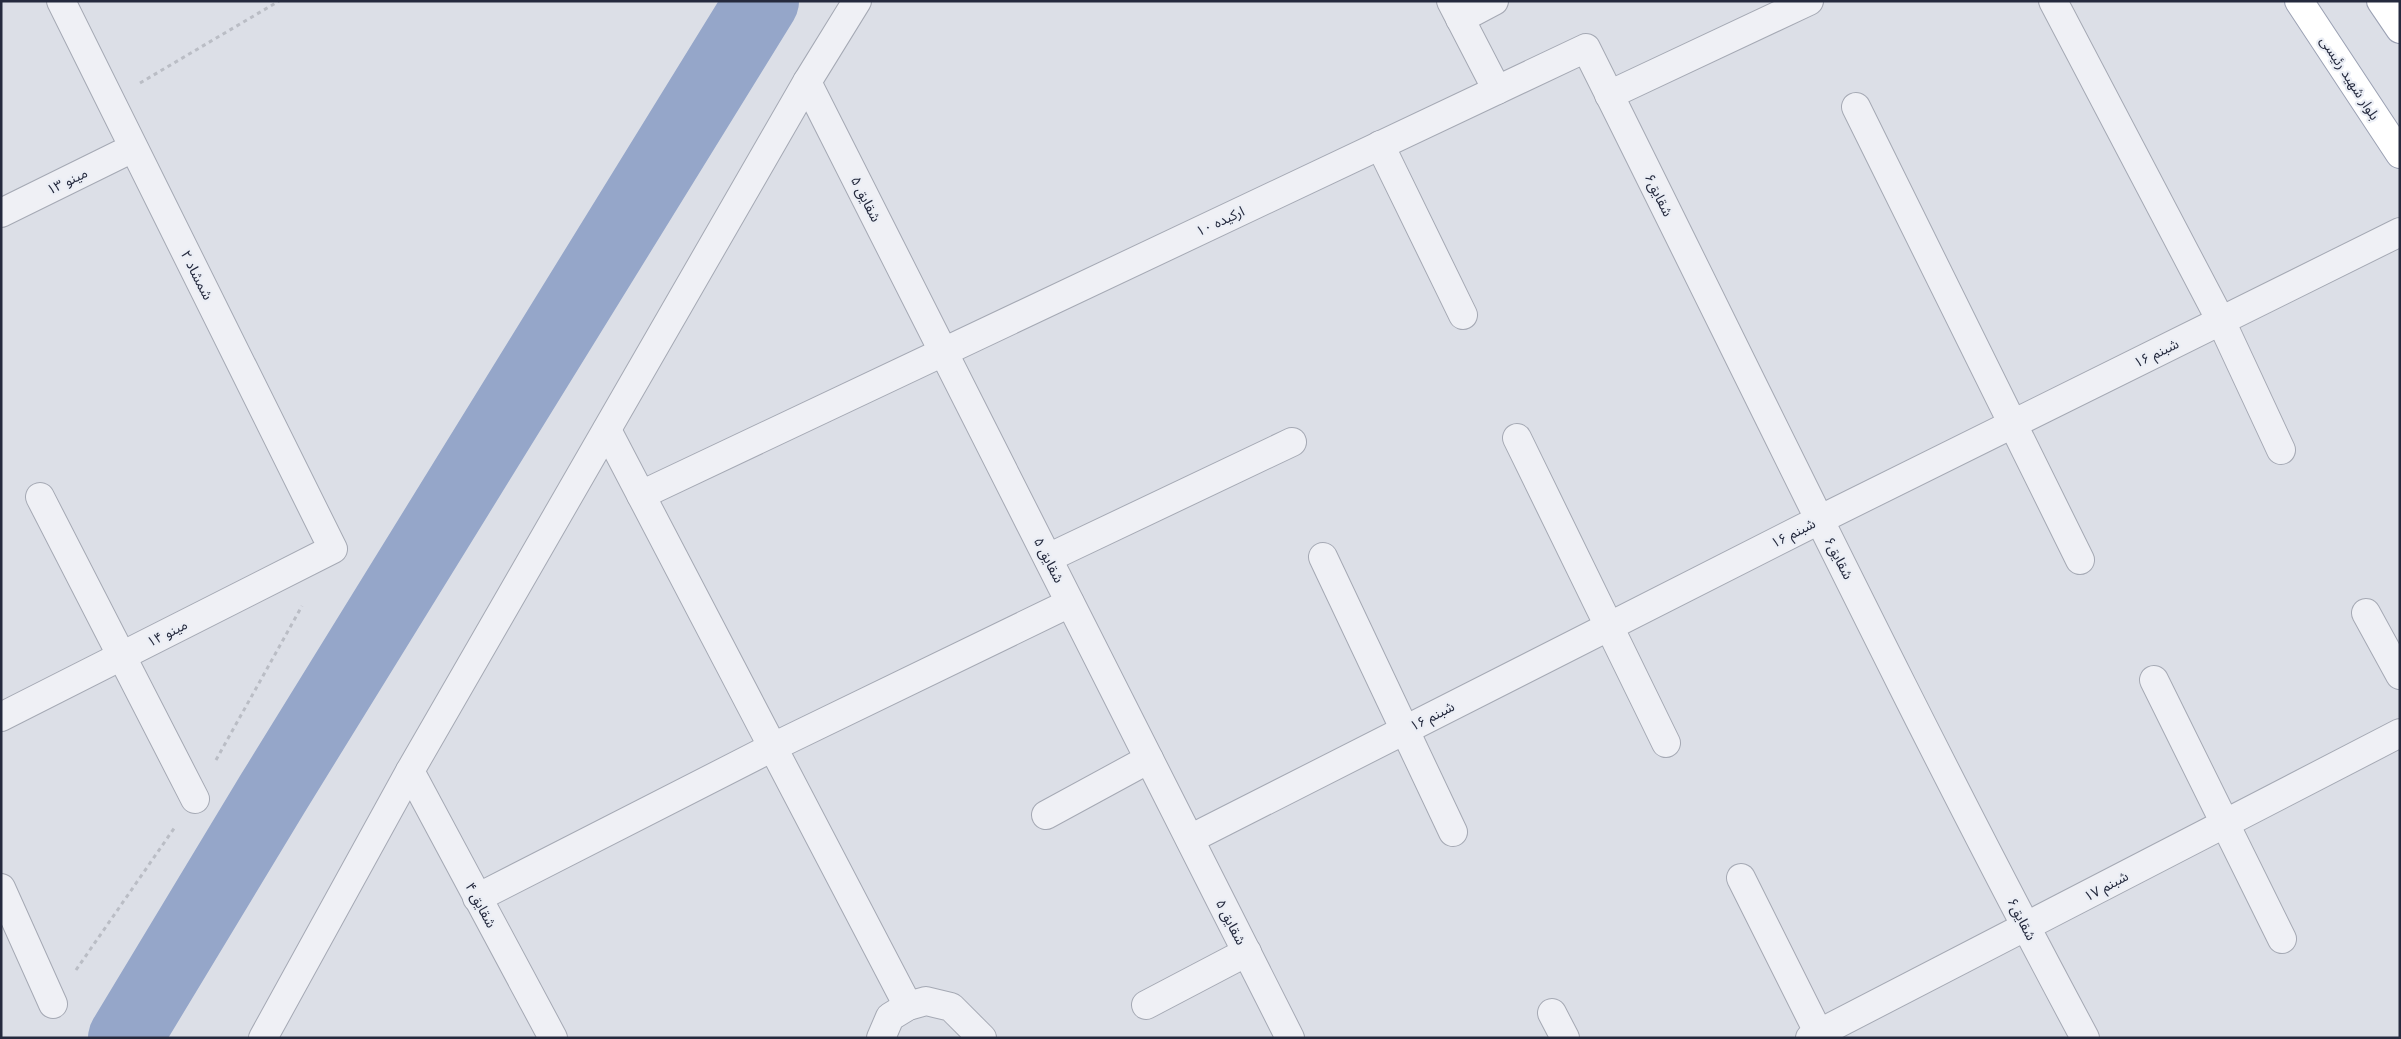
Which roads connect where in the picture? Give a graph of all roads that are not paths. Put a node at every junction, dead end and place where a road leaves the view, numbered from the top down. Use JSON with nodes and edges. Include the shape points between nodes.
{"nodes":[{"id":1,"x":61,"y":1,"type":"edge"},
{"id":2,"x":857,"y":1,"type":"edge"},
{"id":3,"x":1494,"y":1,"type":"edge"},
{"id":4,"x":1809,"y":1,"type":"edge"},
{"id":5,"x":2053,"y":1,"type":"edge"},
{"id":6,"x":2299,"y":1,"type":"edge"},
{"id":7,"x":2381,"y":1,"type":"edge"},
{"id":8,"x":1455,"y":10,"type":"edge"},
{"id":9,"x":2400,"y":29,"type":"edge"},
{"id":10,"x":1586,"y":48,"type":"joint"},
{"id":11,"x":807,"y":82,"type":"junction"},
{"id":12,"x":1497,"y":90,"type":"junction"},
{"id":13,"x":1609,"y":95,"type":"junction"},
{"id":14,"x":1856,"y":107,"type":"dead end"},
{"id":15,"x":1380,"y":145,"type":"junction"},
{"id":16,"x":133,"y":148,"type":"junction"},
{"id":17,"x":2400,"y":154,"type":"edge"},
{"id":18,"x":1,"y":213,"type":"edge"},
{"id":19,"x":2400,"y":232,"type":"edge"},
{"id":20,"x":1463,"y":315,"type":"dead end"},
{"id":21,"x":2221,"y":321,"type":"junction"},
{"id":22,"x":943,"y":352,"type":"junction"},
{"id":23,"x":2014,"y":424,"type":"junction"},
{"id":24,"x":607,"y":430,"type":"junction"},
{"id":25,"x":1517,"y":438,"type":"dead end"},
{"id":26,"x":1292,"y":442,"type":"dead end"},
{"id":27,"x":2280,"y":450,"type":"dead end"},
{"id":28,"x":641,"y":495,"type":"junction"},
{"id":29,"x":40,"y":497,"type":"dead end"},
{"id":30,"x":1819,"y":520,"type":"junction"},
{"id":31,"x":334,"y":549,"type":"joint"},
{"id":32,"x":1323,"y":557,"type":"dead end"},
{"id":33,"x":1048,"y":558,"type":"junction"},
{"id":34,"x":2080,"y":560,"type":"dead end"},
{"id":35,"x":1070,"y":603,"type":"junction"},
{"id":36,"x":2366,"y":613,"type":"dead end"},
{"id":37,"x":1609,"y":626,"type":"junction"},
{"id":38,"x":122,"y":656,"type":"junction"},
{"id":39,"x":2400,"y":675,"type":"edge"},
{"id":40,"x":2154,"y":680,"type":"dead end"},
{"id":41,"x":1,"y":717,"type":"edge"},
{"id":42,"x":1405,"y":730,"type":"junction"},
{"id":43,"x":2400,"y":733,"type":"edge"},
{"id":44,"x":1666,"y":743,"type":"dead end"},
{"id":45,"x":773,"y":747,"type":"junction"},
{"id":46,"x":1149,"y":759,"type":"junction"},
{"id":47,"x":410,"y":771,"type":"junction"},
{"id":48,"x":195,"y":799,"type":"dead end"},
{"id":49,"x":1046,"y":815,"type":"dead end"},
{"id":50,"x":2226,"y":824,"type":"junction"},
{"id":51,"x":1453,"y":832,"type":"dead end"},
{"id":52,"x":1190,"y":839,"type":"junction"},
{"id":53,"x":1741,"y":878,"type":"dead end"},
{"id":54,"x":1,"y":888,"type":"edge"},
{"id":55,"x":477,"y":898,"type":"junction"},
{"id":56,"x":2026,"y":928,"type":"junction"},
{"id":57,"x":2282,"y":940,"type":"dead end"},
{"id":58,"x":1247,"y":952,"type":"junction"},
{"id":59,"x":53,"y":1004,"type":"dead end"},
{"id":60,"x":1146,"y":1005,"type":"dead end"},
{"id":61,"x":908,"y":1006,"type":"junction"},
{"id":62,"x":1552,"y":1013,"type":"dead end"},
{"id":63,"x":1817,"y":1036,"type":"edge"},
{"id":64,"x":263,"y":1038,"type":"edge"},
{"id":65,"x":553,"y":1038,"type":"edge"},
{"id":66,"x":881,"y":1038,"type":"edge"},
{"id":67,"x":982,"y":1038,"type":"edge"},
{"id":68,"x":1290,"y":1038,"type":"edge"},
{"id":69,"x":1565,"y":1038,"type":"edge"},
{"id":70,"x":2085,"y":1038,"type":"edge"}],
"edges":[{"from":1,"to":16,"type":"street","name":"شمشاد ۲"},
{"from":2,"to":11,"type":"street"},
{"from":3,"to":8,"type":"street"},
{"from":4,"to":13,"type":"street"},
{"from":5,"to":21,"type":"street"},
{"from":6,"to":17,"type":"main road","name":"بلوار شهید رئیسی"},
{"from":7,"to":9,"type":"main road"},
{"from":8,"to":12,"type":"street"},
{"from":10,"to":12,"type":"street","name":"ارکیده ۱۰"},
{"from":10,"to":13,"type":"street","name":"شقایق۶"},
{"from":11,"to":22,"type":"street","name":"شقایق ۵"},
{"from":11,"to":24,"type":"street"},
{"from":12,"to":15,"type":"street","name":"ارکیده ۱۰"},
{"from":13,"to":30,"type":"street","name":"شقایق۶"},
{"from":14,"to":23,"type":"street"},
{"from":15,"to":20,"type":"street"},
{"from":15,"to":22,"type":"street","name":"ارکیده ۱۰"},
{"from":16,"to":18,"type":"street","name":"مینو ۱۳"},
{"from":16,"to":31,"type":"street","name":"شمشاد ۲"},
{"from":19,"to":21,"type":"street","name":"شبنم ۱۶"},
{"from":21,"to":23,"type":"street","name":"شبنم ۱۶"},
{"from":21,"to":27,"type":"street"},
{"from":22,"to":28,"type":"street","name":"ارکیده ۱۰"},
{"from":22,"to":33,"type":"street","name":"شقایق ۵"},
{"from":23,"to":30,"type":"street","name":"شبنم ۱۶"},
{"from":23,"to":34,"type":"street"},
{"from":24,"to":28,"type":"street"},
{"from":24,"to":47,"type":"street"},
{"from":25,"to":37,"type":"street"},
{"from":26,"to":33,"type":"street"},
{"from":28,"to":45,"type":"street"},
{"from":29,"to":38,"type":"street"},
{"from":30,"to":37,"type":"street","name":"شبنم ۱۶"},
{"from":30,"to":56,"type":"street","name":"شقایق۶"},
{"from":31,"to":38,"type":"street","name":"مینو ۱۴"},
{"from":32,"to":42,"type":"street"},
{"from":33,"to":35,"type":"street","name":"شقایق ۵"},
{"from":35,"to":45,"type":"street"},
{"from":35,"to":46,"type":"street","name":"شقایق ۵"},
{"from":36,"to":39,"type":"street"},
{"from":37,"to":42,"type":"street","name":"شبنم ۱۶"},
{"from":37,"to":44,"type":"street"},
{"from":38,"to":41,"type":"street","name":"مینو ۱۴"},
{"from":38,"to":48,"type":"street"},
{"from":40,"to":50,"type":"street"},
{"from":42,"to":51,"type":"street"},
{"from":42,"to":52,"type":"street","name":"شبنم ۱۶"},
{"from":43,"to":50,"type":"street","name":"شبنم ۱۷"},
{"from":45,"to":55,"type":"street"},
{"from":45,"to":61,"type":"street"},
{"from":46,"to":49,"type":"street"},
{"from":46,"to":52,"type":"street","name":"شقایق ۵"},
{"from":47,"to":55,"type":"street","name":"شقایق ۴"},
{"from":47,"to":64,"type":"street"},
{"from":50,"to":56,"type":"street","name":"شبنم ۱۷"},
{"from":50,"to":57,"type":"street"},
{"from":52,"to":58,"type":"street","name":"شقایق ۵"},
{"from":53,"to":63,"type":"street"},
{"from":54,"to":59,"type":"street"},
{"from":55,"to":65,"type":"street","name":"شقایق ۴"},
{"from":56,"to":63,"type":"street","name":"شبنم ۱۷"},
{"from":56,"to":70,"type":"street","name":"شقایق۶"},
{"from":58,"to":60,"type":"street"},
{"from":58,"to":68,"type":"street","name":"شقایق ۵"},
{"from":61,"to":66,"type":"street","via":[[890,1017]]},
{"from":61,"to":67,"type":"street","via":[[926,1001],[951,1006]]},
{"from":62,"to":69,"type":"street"}]}
